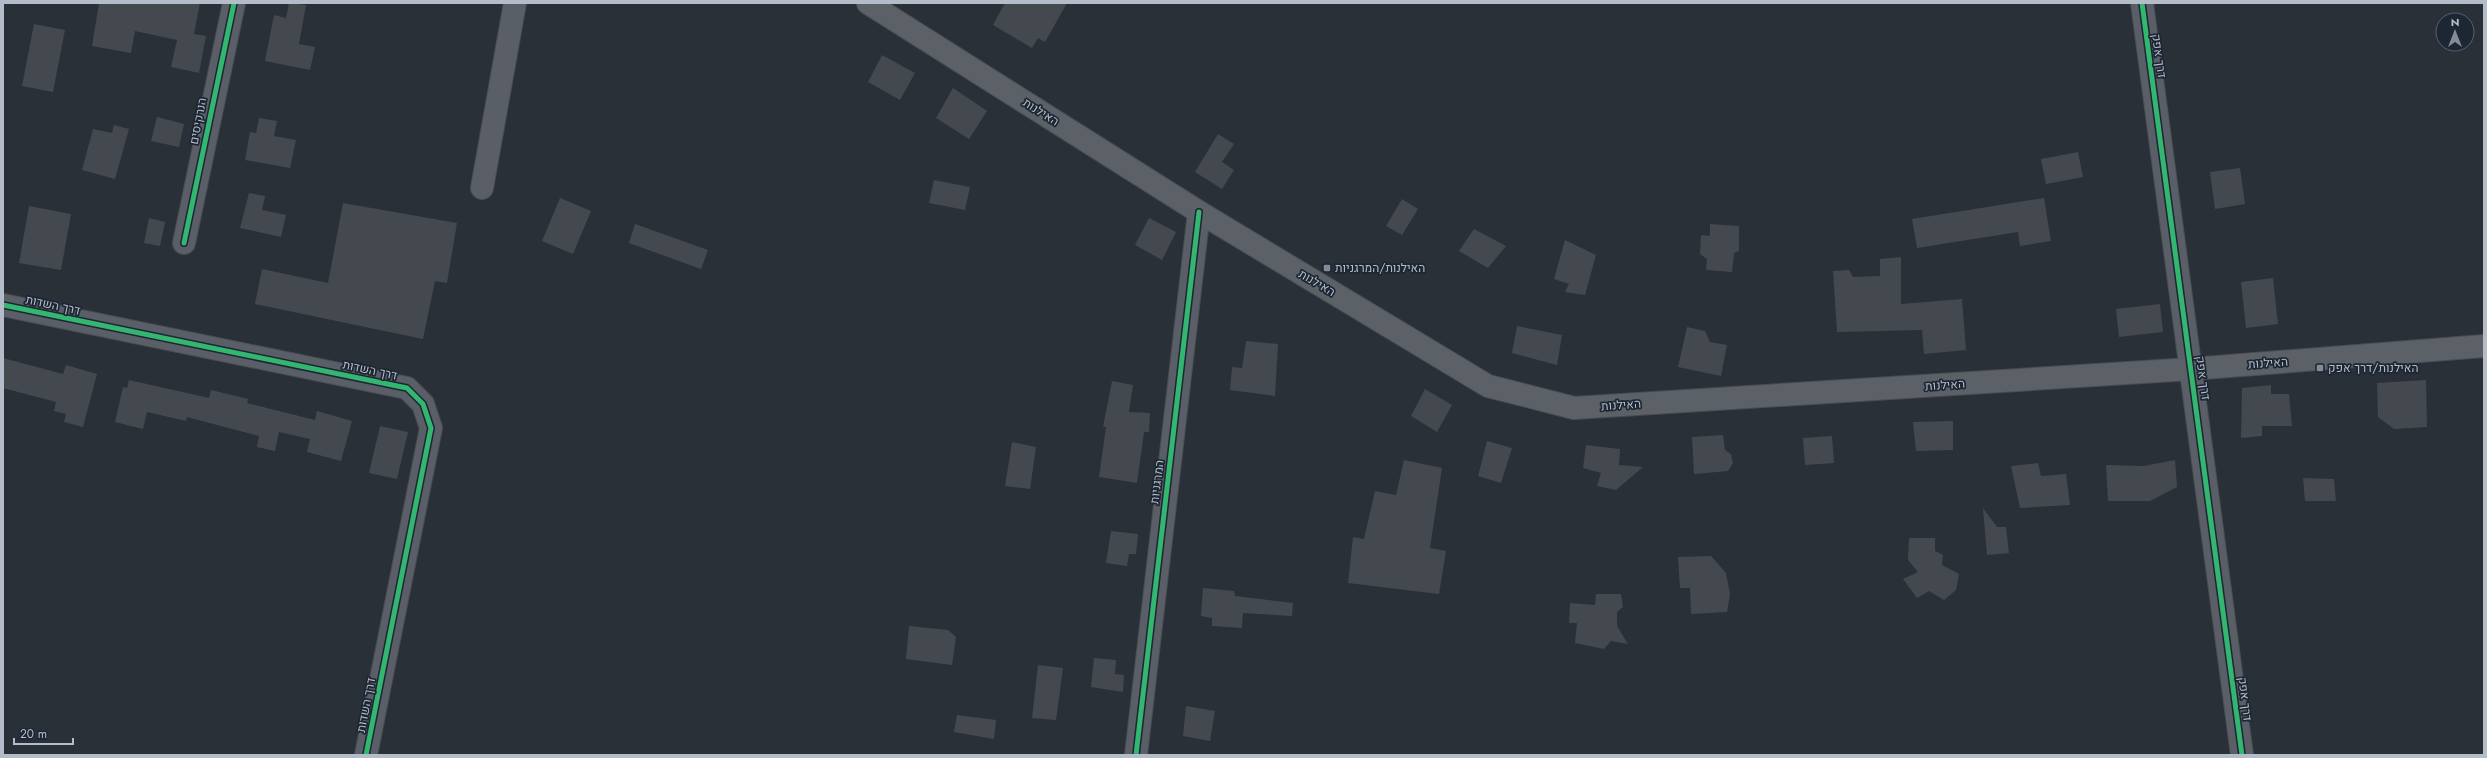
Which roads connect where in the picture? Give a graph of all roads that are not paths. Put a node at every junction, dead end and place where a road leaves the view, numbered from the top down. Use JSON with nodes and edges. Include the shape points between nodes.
{"nodes":[{"id":1,"x":234,"y":3,"type":"edge"},
{"id":2,"x":515,"y":3,"type":"edge"},
{"id":3,"x":868,"y":3,"type":"edge"},
{"id":4,"x":2142,"y":3,"type":"edge"},
{"id":5,"x":482,"y":188,"type":"dead end"},
{"id":6,"x":1199,"y":212,"type":"junction"},
{"id":7,"x":184,"y":243,"type":"dead end"},
{"id":8,"x":3,"y":305,"type":"edge"},
{"id":9,"x":2484,"y":346,"type":"edge"},
{"id":10,"x":2191,"y":369,"type":"junction"},
{"id":11,"x":366,"y":755,"type":"edge"},
{"id":12,"x":1136,"y":755,"type":"edge"},
{"id":13,"x":2242,"y":755,"type":"edge"}],
"edges":[{"from":1,"to":7,"type":"street","name":"הנרקיסים"},
{"from":2,"to":5,"type":"street"},
{"from":3,"to":6,"type":"main road","name":"האילנות"},
{"from":4,"to":10,"type":"street","name":"דרך אפק"},
{"from":6,"to":10,"type":"main road","name":"האילנות","via":[[1488,386],[1574,408]]},
{"from":6,"to":12,"type":"street","name":"המרגניות"},
{"from":8,"to":11,"type":"street","name":"דרך השדות","via":[[407,388],[423,404],[431,428]]},
{"from":9,"to":10,"type":"main road","name":"האילנות"},
{"from":10,"to":13,"type":"street","name":"דרך אפק"}]}
